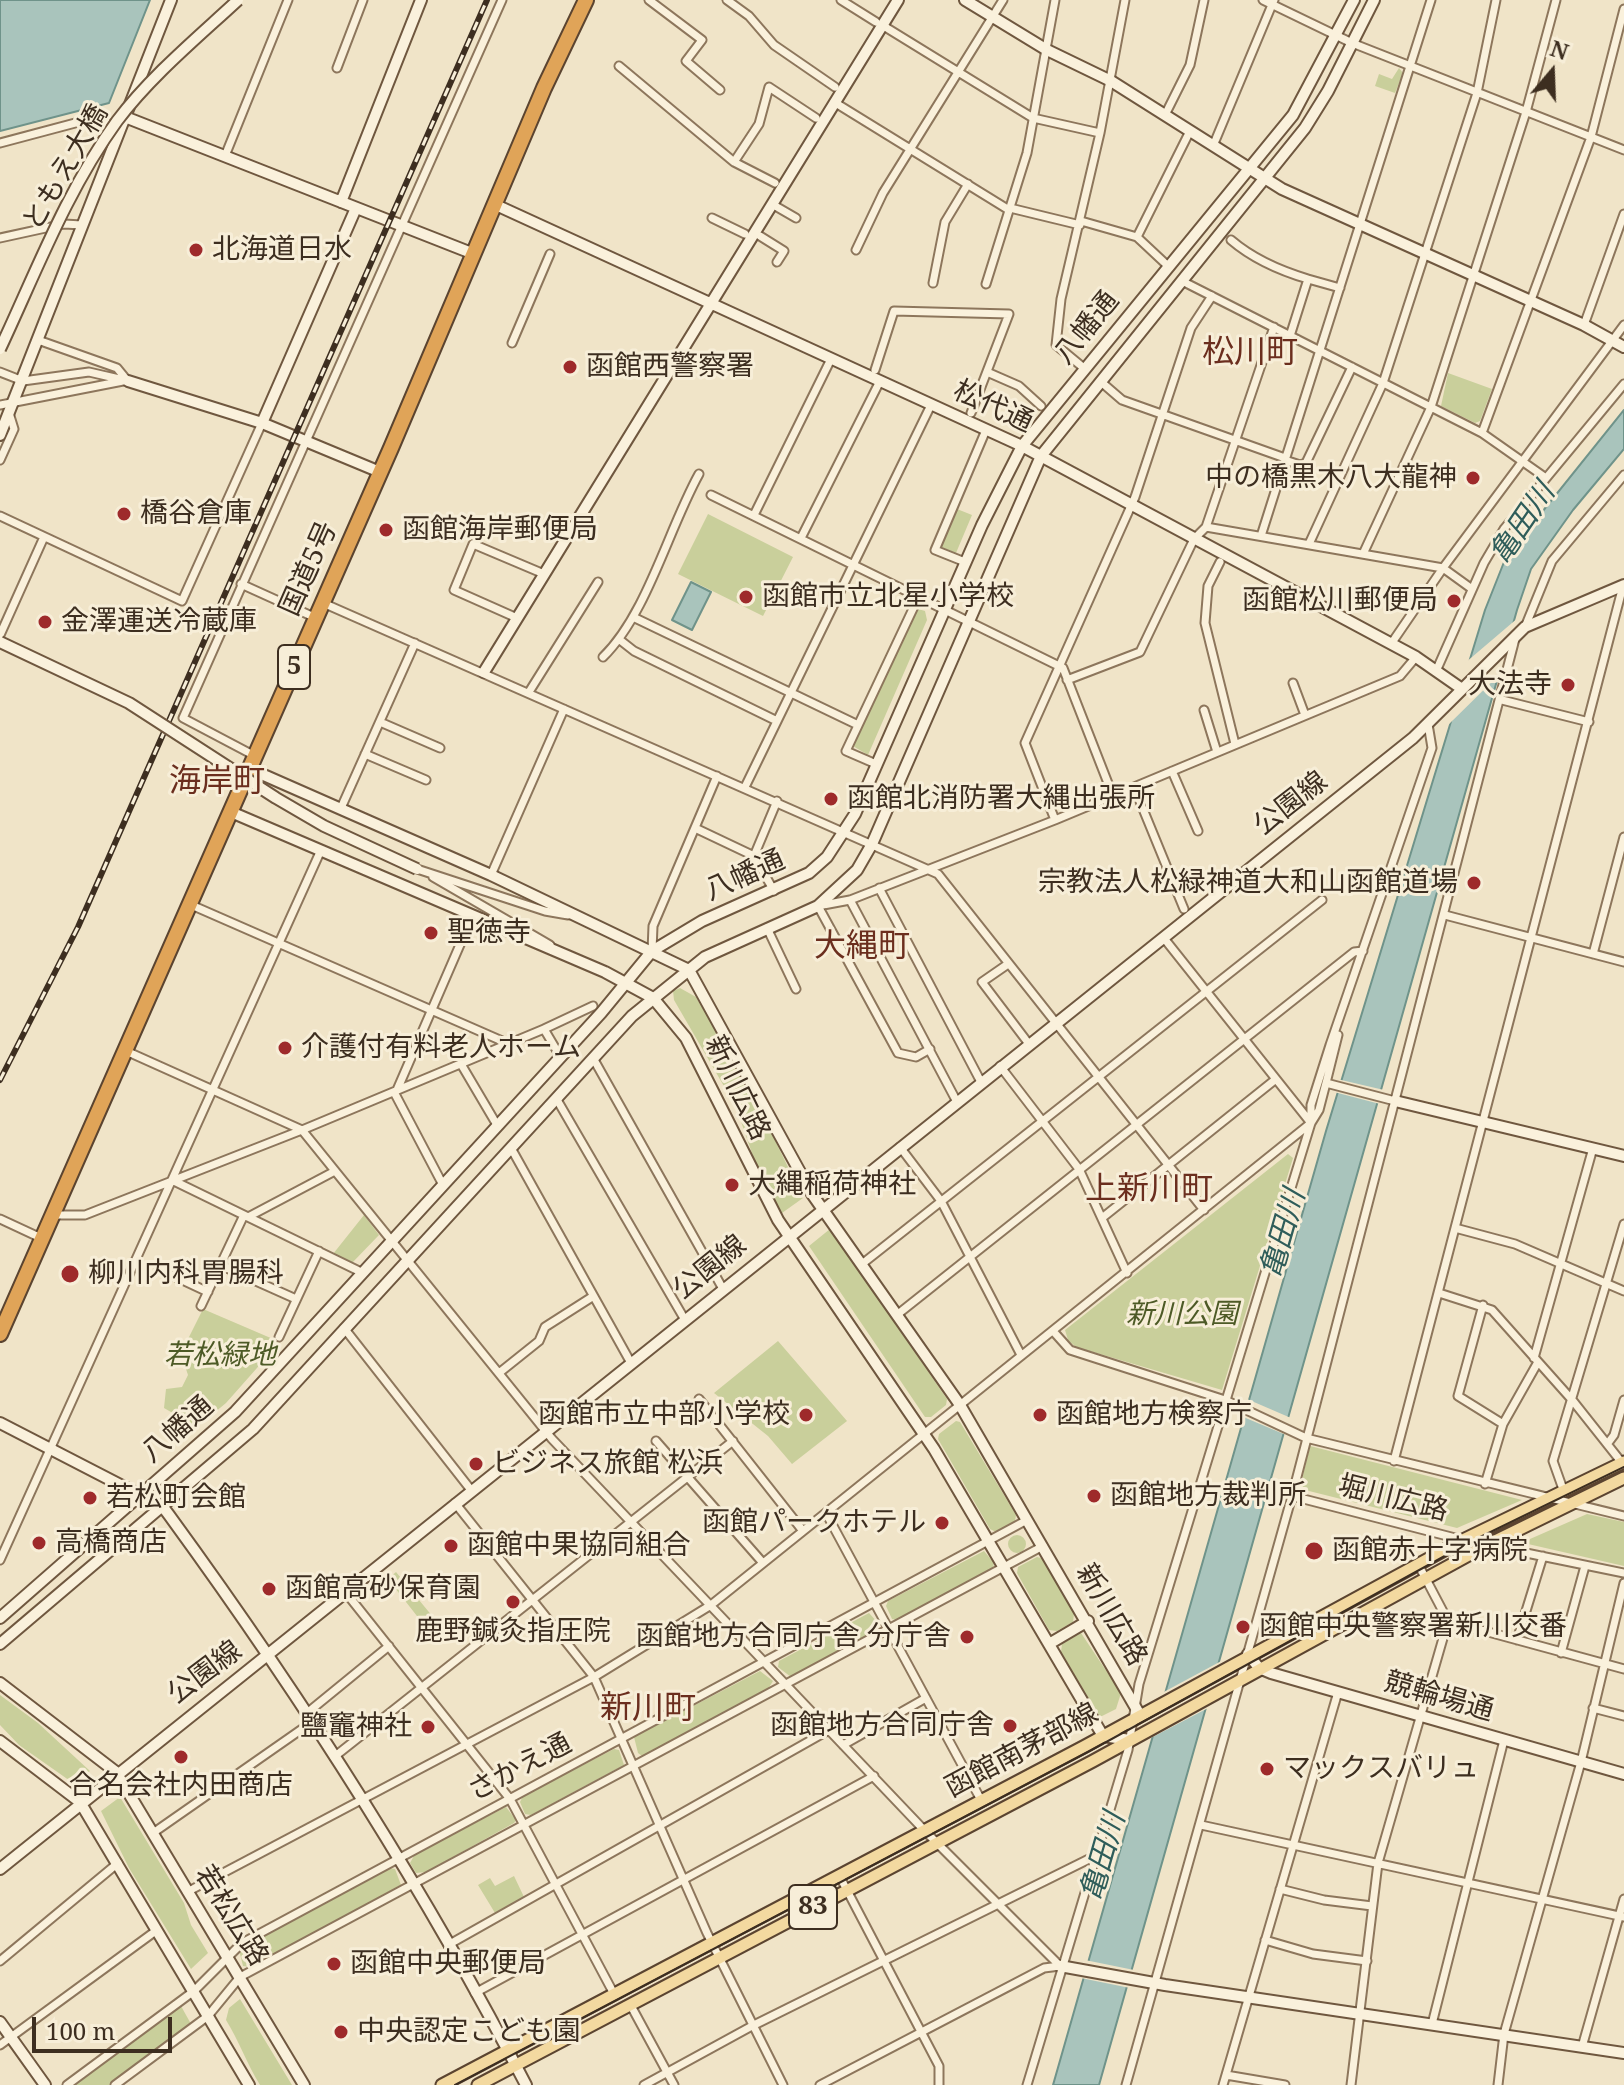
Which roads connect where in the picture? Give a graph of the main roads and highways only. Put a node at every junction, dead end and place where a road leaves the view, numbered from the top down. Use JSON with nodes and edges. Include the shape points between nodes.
{"nodes":[{"id":1,"x":586,"y":0,"type":"edge"},
{"id":2,"x":0,"y":1334,"type":"edge"},
{"id":3,"x":1623,"y":1463,"type":"edge"},
{"id":4,"x":1624,"y":1478,"type":"edge"},
{"id":5,"x":442,"y":2085,"type":"edge"},
{"id":6,"x":478,"y":2085,"type":"edge"}],
"edges":[{"from":1,"to":2,"type":"highway","name":"国道5号","number":"5"},
{"from":3,"to":5,"type":"main road","name":"函館南茅部線","number":"83","via":[[1463,1540]]},
{"from":4,"to":6,"type":"main road","name":"函館南茅部線","number":"83","via":[[1487,1545]]}]}
